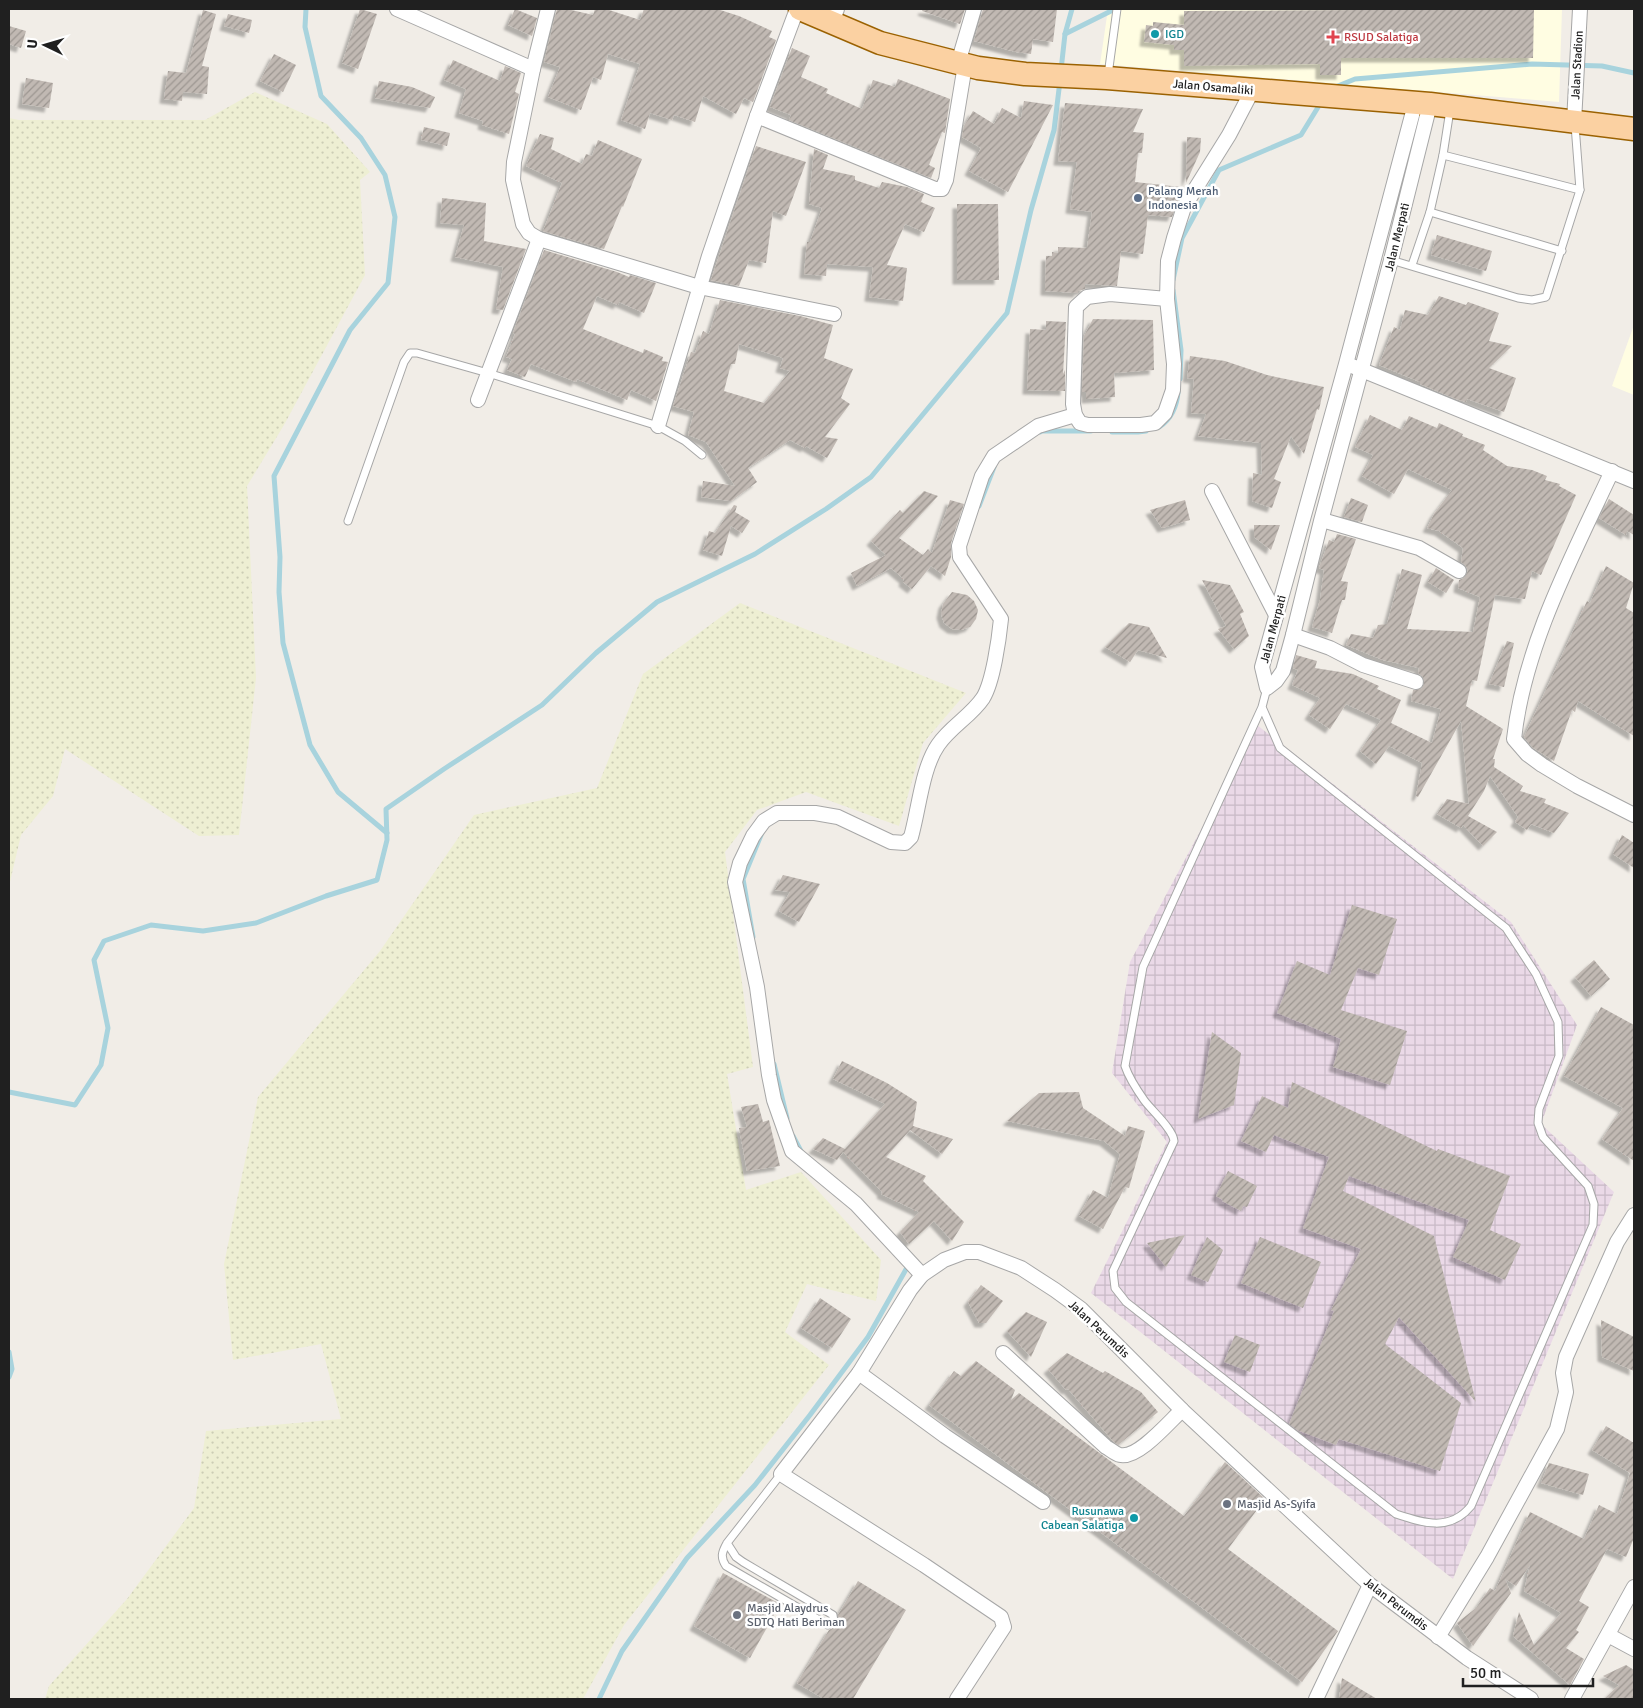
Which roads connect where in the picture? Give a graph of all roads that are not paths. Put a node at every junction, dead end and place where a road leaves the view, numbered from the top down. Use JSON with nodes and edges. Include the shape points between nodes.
{"nodes":[{"id":1,"x":397,"y":9,"type":"edge"},
{"id":2,"x":548,"y":9,"type":"edge"},
{"id":3,"x":798,"y":9,"type":"edge"},
{"id":4,"x":974,"y":9,"type":"edge"},
{"id":5,"x":1117,"y":9,"type":"edge"},
{"id":6,"x":1580,"y":9,"type":"edge"},
{"id":7,"x":835,"y":16,"type":"edge"},
{"id":8,"x":961,"y":64,"type":"junction"},
{"id":9,"x":533,"y":69,"type":"junction"},
{"id":10,"x":1107,"y":78,"type":"junction"},
{"id":11,"x":1252,"y":90,"type":"junction"},
{"id":12,"x":1432,"y":105,"type":"junction"},
{"id":13,"x":757,"y":116,"type":"junction"},
{"id":14,"x":1574,"y":122,"type":"junction"},
{"id":15,"x":1634,"y":128,"type":"edge"},
{"id":16,"x":1443,"y":155,"type":"junction"},
{"id":17,"x":1580,"y":190,"type":"junction"},
{"id":18,"x":1430,"y":212,"type":"junction"},
{"id":19,"x":539,"y":239,"type":"junction"},
{"id":20,"x":1562,"y":251,"type":"junction"},
{"id":21,"x":1391,"y":260,"type":"junction"},
{"id":22,"x":1412,"y":265,"type":"junction"},
{"id":23,"x":699,"y":286,"type":"junction"},
{"id":24,"x":1167,"y":299,"type":"junction"},
{"id":25,"x":834,"y":314,"type":"dead end"},
{"id":26,"x":1346,"y":364,"type":"junction"},
{"id":27,"x":1361,"y":369,"type":"junction"},
{"id":28,"x":488,"y":373,"type":"junction"},
{"id":29,"x":478,"y":400,"type":"dead end"},
{"id":30,"x":1075,"y":415,"type":"junction"},
{"id":31,"x":658,"y":426,"type":"junction"},
{"id":32,"x":702,"y":455,"type":"dead end"},
{"id":33,"x":1612,"y":471,"type":"junction"},
{"id":34,"x":1634,"y":481,"type":"edge"},
{"id":35,"x":1212,"y":491,"type":"dead end"},
{"id":36,"x":1322,"y":520,"type":"junction"},
{"id":37,"x":348,"y":521,"type":"dead end"},
{"id":38,"x":1459,"y":571,"type":"dead end"},
{"id":39,"x":1276,"y":615,"type":"junction"},
{"id":40,"x":1293,"y":635,"type":"junction"},
{"id":41,"x":1416,"y":682,"type":"dead end"},
{"id":42,"x":1267,"y":688,"type":"junction"},
{"id":43,"x":1262,"y":707,"type":"junction"},
{"id":44,"x":1634,"y":815,"type":"edge"},
{"id":45,"x":1634,"y":1215,"type":"edge"},
{"id":46,"x":913,"y":1266,"type":"junction"},
{"id":47,"x":1003,"y":1353,"type":"dead end"},
{"id":48,"x":859,"y":1373,"type":"junction"},
{"id":49,"x":1182,"y":1410,"type":"junction"},
{"id":50,"x":781,"y":1474,"type":"junction"},
{"id":51,"x":1043,"y":1502,"type":"dead end"},
{"id":52,"x":727,"y":1543,"type":"junction"},
{"id":53,"x":1370,"y":1585,"type":"junction"},
{"id":54,"x":1634,"y":1587,"type":"edge"},
{"id":55,"x":1608,"y":1635,"type":"junction"},
{"id":56,"x":1438,"y":1637,"type":"junction"},
{"id":57,"x":1634,"y":1648,"type":"edge"},
{"id":58,"x":957,"y":1699,"type":"edge"},
{"id":59,"x":1316,"y":1699,"type":"edge"},
{"id":60,"x":1531,"y":1699,"type":"edge"},
{"id":61,"x":1572,"y":1699,"type":"edge"}],
"edges":[{"from":1,"to":9,"type":"street"},
{"from":2,"to":9,"type":"street"},
{"from":3,"to":7,"type":"main road","name":"Jalan Osamaliki"},
{"from":3,"to":13,"type":"street"},
{"from":4,"to":8,"type":"street"},
{"from":5,"to":10,"type":"lane"},
{"from":6,"to":14,"type":"street","name":"Jalan Stadion"},
{"from":7,"to":8,"type":"main road","name":"Jalan Osamaliki","via":[[880,43]]},
{"from":8,"to":10,"type":"main road","name":"Jalan Osamaliki","via":[[1025,74]]},
{"from":8,"to":13,"type":"street","via":[[946,180],[942,189],[935,189]]},
{"from":9,"to":19,"type":"street","via":[[513,180],[524,224],[529,234]]},
{"from":10,"to":11,"type":"main road","name":"Jalan Osamaliki"},
{"from":11,"to":12,"type":"main road","name":"Jalan Osamaliki"},
{"from":11,"to":24,"type":"street","via":[[1229,135],[1184,207],[1168,261]]},
{"from":12,"to":14,"type":"main road","name":"Jalan Osamaliki"},
{"from":12,"to":16,"type":"lane"},
{"from":12,"to":21,"type":"street","name":"Jalan Merpati"},
{"from":12,"to":26,"type":"street","name":"Jalan Merpati"},
{"from":13,"to":23,"type":"street"},
{"from":14,"to":15,"type":"main road","name":"Jalan Osamaliki"},
{"from":14,"to":17,"type":"lane"},
{"from":16,"to":17,"type":"lane"},
{"from":16,"to":18,"type":"lane"},
{"from":17,"to":20,"type":"lane"},
{"from":18,"to":20,"type":"lane"},
{"from":18,"to":22,"type":"lane"},
{"from":19,"to":23,"type":"street"},
{"from":19,"to":28,"type":"street"},
{"from":20,"to":22,"type":"lane","via":[[1546,297],[1532,300]]},
{"from":21,"to":22,"type":"lane"},
{"from":21,"to":27,"type":"street","name":"Jalan Merpati"},
{"from":23,"to":25,"type":"street"},
{"from":23,"to":31,"type":"street"},
{"from":24,"to":30,"type":"street","via":[[1110,294],[1087,297],[1076,307]]},
{"from":24,"to":30,"type":"street","via":[[1174,364],[1173,390],[1165,413],[1155,423],[1141,425],[1088,425],[1080,423]]},
{"from":26,"to":27,"type":"street"},
{"from":26,"to":39,"type":"street","name":"Jalan Merpati"},
{"from":27,"to":33,"type":"street"},
{"from":27,"to":36,"type":"street","name":"Jalan Merpati"},
{"from":28,"to":29,"type":"street"},
{"from":28,"to":31,"type":"lane"},
{"from":28,"to":37,"type":"lane","via":[[417,353],[410,354],[404,362]]},
{"from":30,"to":46,"type":"street","via":[[1038,426],[994,456],[982,476],[959,546],[960,557],[1002,620],[992,674],[984,697],[938,745],[927,766],[911,837],[905,843],[890,842],[838,817],[777,813],[764,820],[753,836],[735,882],[757,987],[774,1100],[792,1151],[856,1204]]},
{"from":31,"to":32,"type":"lane"},
{"from":33,"to":34,"type":"street"},
{"from":33,"to":44,"type":"street","via":[[1559,586],[1528,668],[1518,704],[1514,739],[1527,754],[1542,764]]},
{"from":35,"to":39,"type":"street"},
{"from":36,"to":38,"type":"street","via":[[1419,548]]},
{"from":36,"to":40,"type":"street","name":"Jalan Merpati"},
{"from":39,"to":42,"type":"street","name":"Jalan Merpati","via":[[1262,667]]},
{"from":40,"to":41,"type":"street","via":[[1330,648],[1363,665]]},
{"from":40,"to":42,"type":"street","name":"Jalan Merpati","via":[[1282,671]]},
{"from":42,"to":43,"type":"lane"},
{"from":43,"to":43,"type":"lane","via":[[1280,748],[1506,928],[1536,974],[1558,1022],[1559,1056],[1539,1109],[1538,1123],[1543,1136],[1588,1186],[1594,1204],[1593,1225],[1471,1506],[1463,1516],[1451,1520],[1431,1524],[1396,1514],[1126,1302],[1115,1288],[1113,1271],[1174,1138],[1145,1101],[1128,1075],[1126,1066],[1143,967]]},
{"from":45,"to":56,"type":"street","via":[[1618,1242],[1566,1357],[1563,1373],[1566,1392],[1556,1429],[1492,1548]]},
{"from":46,"to":48,"type":"street","name":"Jalan Perumdis","via":[[910,1290]]},
{"from":46,"to":49,"type":"street","name":"Jalan Perumdis","via":[[965,1252],[980,1252],[1022,1268],[1081,1309]]},
{"from":47,"to":49,"type":"street","via":[[1106,1447],[1120,1455],[1132,1454],[1142,1447]]},
{"from":48,"to":50,"type":"street","name":"Jalan Perumdis"},
{"from":48,"to":51,"type":"street"},
{"from":49,"to":53,"type":"street","name":"Jalan Perumdis"},
{"from":50,"to":52,"type":"lane"},
{"from":50,"to":58,"type":"street","via":[[1001,1617],[1004,1628]]},
{"from":52,"to":52,"type":"lane","via":[[736,1557],[833,1614],[834,1622],[828,1624],[726,1566],[722,1553]]},
{"from":53,"to":56,"type":"street","name":"Jalan Perumdis"},
{"from":53,"to":59,"type":"street"},
{"from":54,"to":55,"type":"street"},
{"from":55,"to":57,"type":"street"},
{"from":55,"to":61,"type":"street"},
{"from":56,"to":60,"type":"street","name":"Jalan Perumdis"}]}
